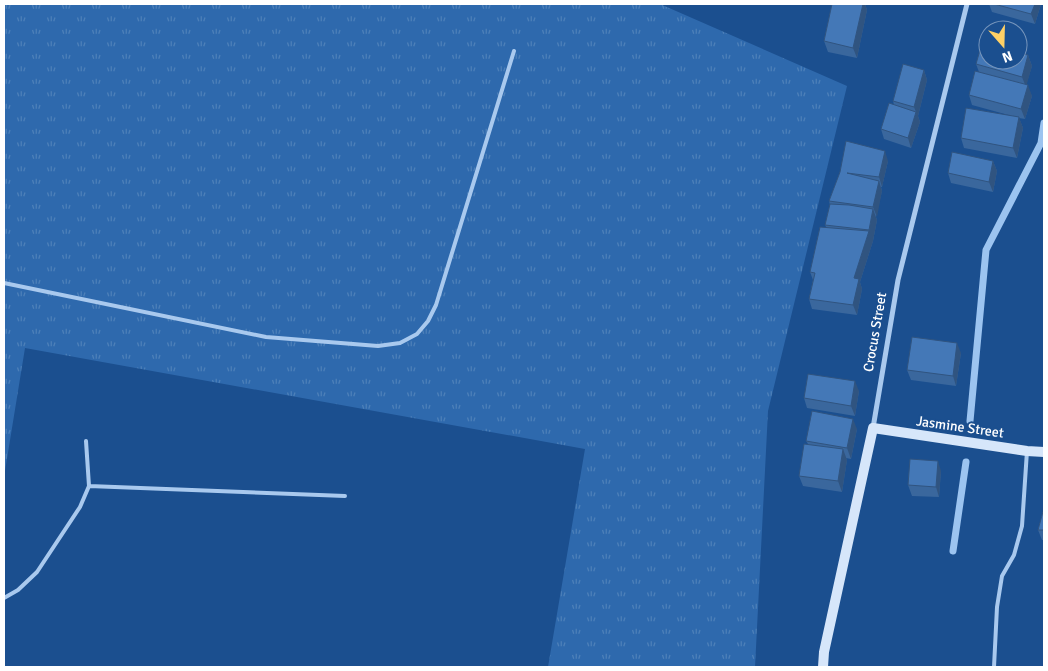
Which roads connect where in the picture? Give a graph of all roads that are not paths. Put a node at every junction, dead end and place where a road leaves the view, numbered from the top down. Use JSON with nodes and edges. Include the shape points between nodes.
{"nodes":[{"id":1,"x":967,"y":4,"type":"edge"},
{"id":2,"x":514,"y":51,"type":"dead end"},
{"id":3,"x":4,"y":283,"type":"edge"},
{"id":4,"x":873,"y":428,"type":"junction"},
{"id":5,"x":86,"y":441,"type":"dead end"},
{"id":6,"x":1027,"y":451,"type":"junction"},
{"id":7,"x":1044,"y":452,"type":"edge"},
{"id":8,"x":89,"y":486,"type":"junction"},
{"id":9,"x":345,"y":496,"type":"dead end"},
{"id":10,"x":4,"y":598,"type":"edge"},
{"id":11,"x":823,"y":667,"type":"edge"},
{"id":12,"x":994,"y":667,"type":"edge"}],
"edges":[{"from":1,"to":4,"type":"street","name":"Crocus Street","via":[[898,280]]},
{"from":2,"to":3,"type":"lane","via":[[436,305],[428,322],[417,334],[400,343],[378,346],[266,338]]},
{"from":4,"to":6,"type":"street","name":"Jasmine Street"},
{"from":4,"to":11,"type":"street","name":"Crocus Street"},
{"from":5,"to":8,"type":"lane"},
{"from":6,"to":7,"type":"street","name":"Jasmine Street"},
{"from":6,"to":12,"type":"lane","via":[[1022,526],[1014,555],[1002,576]]},
{"from":8,"to":9,"type":"lane"},
{"from":8,"to":10,"type":"lane","via":[[80,507],[38,572]]}]}
